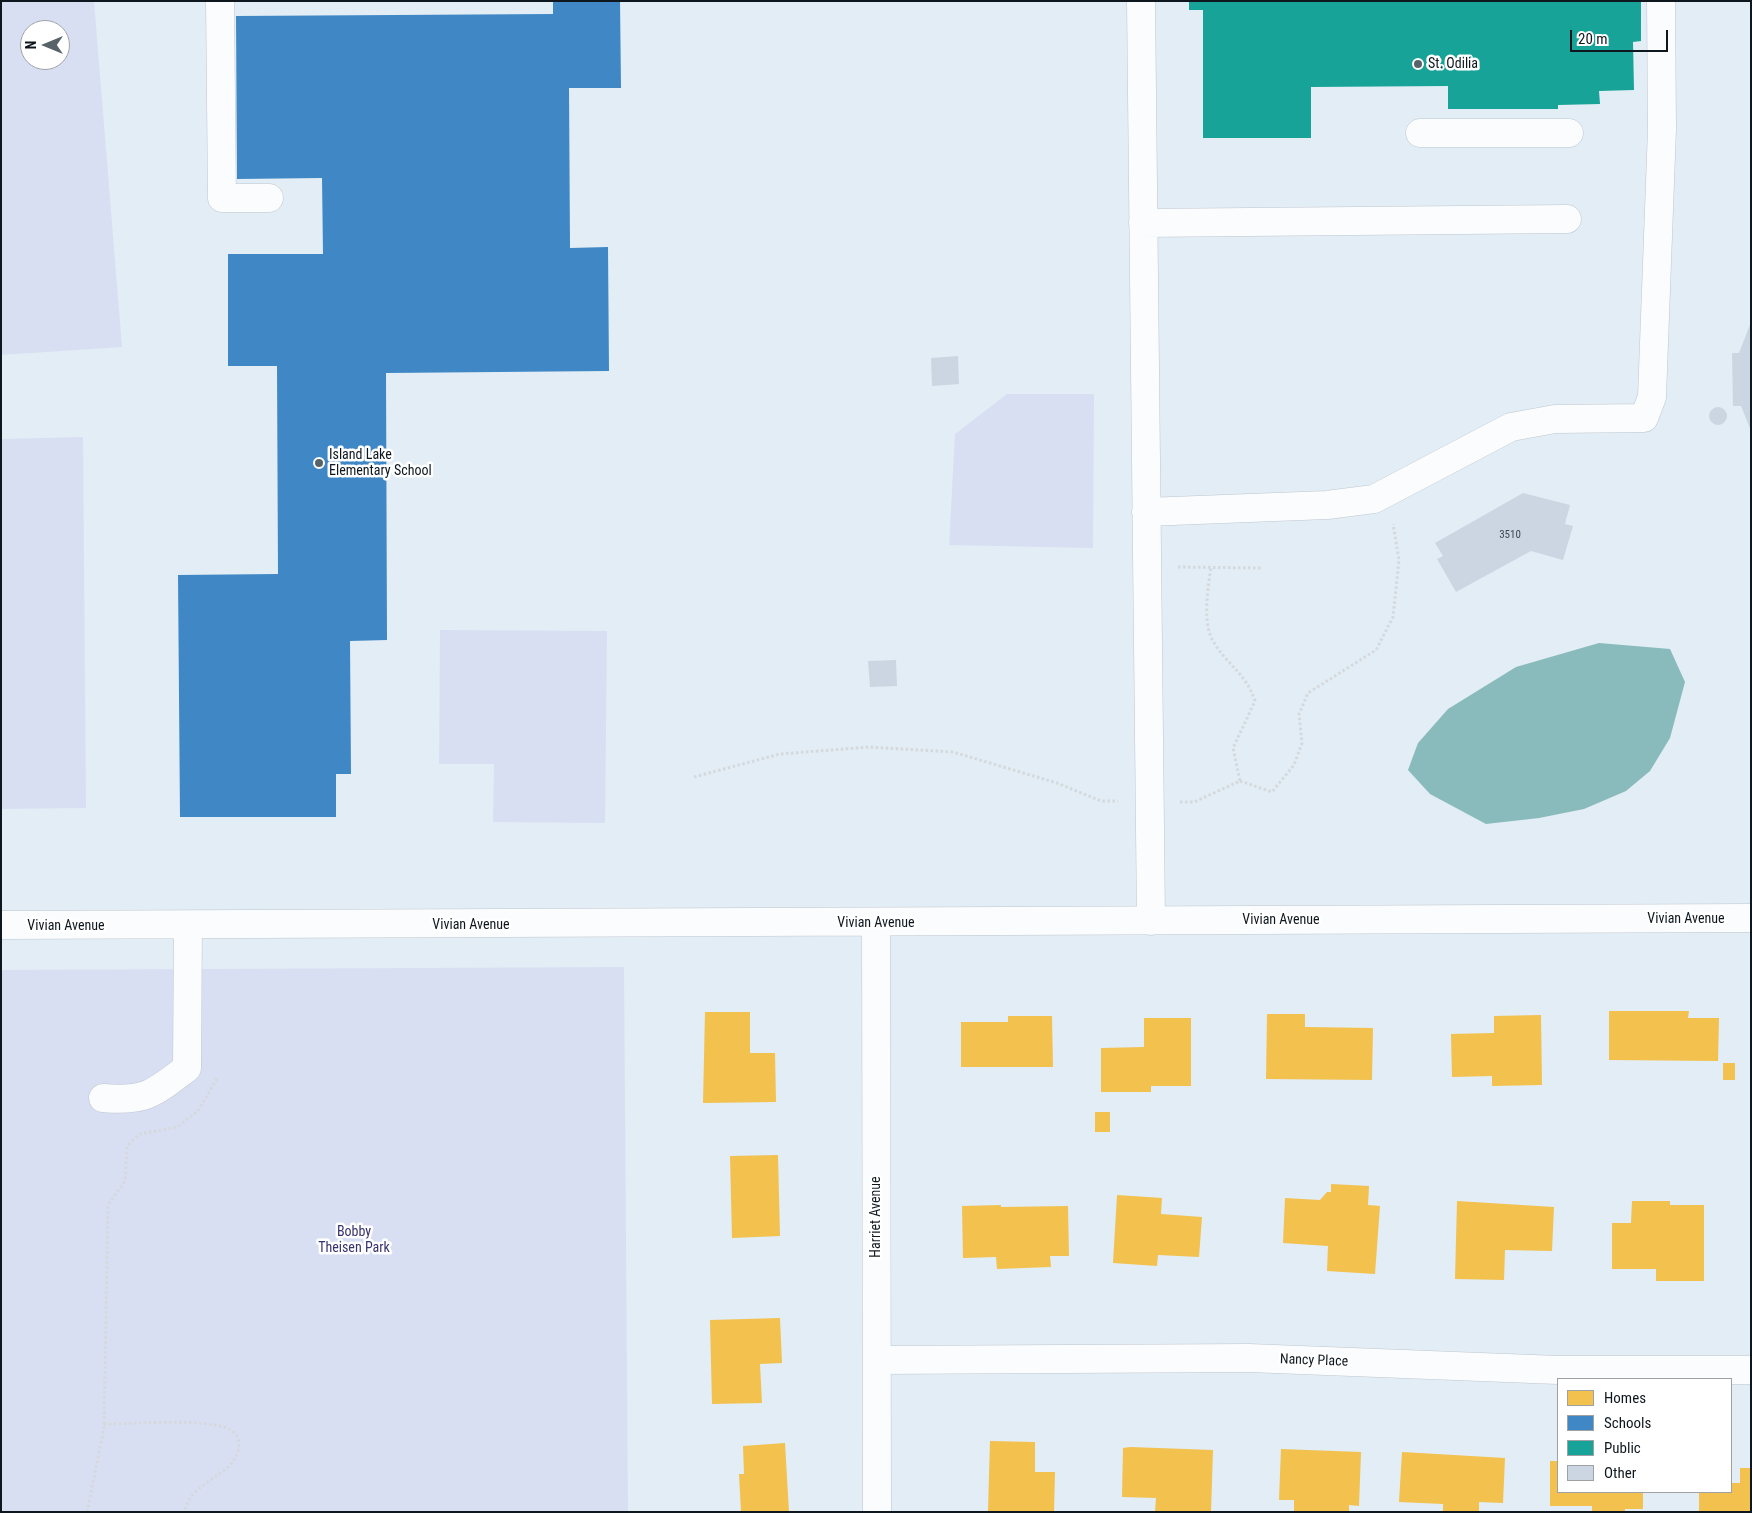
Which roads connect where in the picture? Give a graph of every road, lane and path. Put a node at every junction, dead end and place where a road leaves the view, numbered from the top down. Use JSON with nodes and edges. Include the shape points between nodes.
{"nodes":[{"id":1,"x":220,"y":1,"type":"edge"},
{"id":2,"x":1141,"y":1,"type":"edge"},
{"id":3,"x":1661,"y":1,"type":"edge"},
{"id":4,"x":1420,"y":133,"type":"dead end"},
{"id":5,"x":1569,"y":133,"type":"dead end"},
{"id":6,"x":269,"y":198,"type":"dead end"},
{"id":7,"x":1567,"y":219,"type":"dead end"},
{"id":8,"x":1143,"y":223,"type":"junction"},
{"id":9,"x":1388,"y":491,"type":"junction"},
{"id":10,"x":1146,"y":512,"type":"junction"},
{"id":11,"x":1147,"y":567,"type":"junction"},
{"id":12,"x":1211,"y":567,"type":"junction"},
{"id":13,"x":1263,"y":568,"type":"dead end"},
{"id":14,"x":694,"y":777,"type":"dead end"},
{"id":15,"x":1240,"y":781,"type":"junction"},
{"id":16,"x":1150,"y":802,"type":"junction"},
{"id":17,"x":1751,"y":918,"type":"edge"},
{"id":18,"x":1151,"y":921,"type":"junction"},
{"id":19,"x":876,"y":923,"type":"junction"},
{"id":20,"x":1,"y":925,"type":"edge"},
{"id":21,"x":188,"y":926,"type":"junction"},
{"id":22,"x":218,"y":1073,"type":"dead end"},
{"id":23,"x":103,"y":1098,"type":"dead end"},
{"id":24,"x":876,"y":1360,"type":"junction"},
{"id":25,"x":1751,"y":1370,"type":"edge"},
{"id":26,"x":104,"y":1424,"type":"junction"},
{"id":27,"x":87,"y":1512,"type":"edge"},
{"id":28,"x":185,"y":1512,"type":"edge"},
{"id":29,"x":877,"y":1512,"type":"edge"}],
"edges":[{"from":1,"to":6,"type":"street","via":[[222,198]]},
{"from":2,"to":8,"type":"street"},
{"from":3,"to":9,"type":"street","via":[[1662,129],[1652,397],[1644,418],[1555,419],[1511,427]]},
{"from":4,"to":5,"type":"street"},
{"from":7,"to":8,"type":"street"},
{"from":8,"to":10,"type":"street"},
{"from":9,"to":10,"type":"street","via":[[1374,498],[1327,505]]},
{"from":9,"to":15,"type":"path","via":[[1399,560],[1393,617],[1376,650],[1308,693],[1299,714],[1302,743],[1294,765],[1272,792]]},
{"from":10,"to":11,"type":"street"},
{"from":11,"to":12,"type":"path"},
{"from":11,"to":16,"type":"street"},
{"from":12,"to":13,"type":"path"},
{"from":12,"to":15,"type":"path","via":[[1206,605],[1212,640],[1250,685],[1255,701],[1233,748]]},
{"from":14,"to":16,"type":"path","via":[[780,754],[869,747],[953,752],[1057,782],[1101,800]]},
{"from":15,"to":16,"type":"path","via":[[1194,802]]},
{"from":16,"to":18,"type":"street"},
{"from":17,"to":18,"type":"street","name":"Vivian Avenue"},
{"from":18,"to":19,"type":"street","name":"Vivian Avenue"},
{"from":19,"to":21,"type":"street","name":"Vivian Avenue"},
{"from":19,"to":24,"type":"street","name":"Harriet Avenue"},
{"from":20,"to":21,"type":"street","name":"Vivian Avenue"},
{"from":21,"to":23,"type":"street","via":[[186,1068],[152,1094],[127,1100]]},
{"from":22,"to":26,"type":"path","via":[[218,1081],[198,1111],[177,1127],[140,1134],[127,1146],[125,1181],[108,1205]]},
{"from":24,"to":25,"type":"street","name":"Nancy Place","via":[[1249,1358],[1558,1370]]},
{"from":24,"to":29,"type":"street","name":"Harriet Avenue"},
{"from":26,"to":27,"type":"path"},
{"from":26,"to":28,"type":"path","via":[[206,1424],[229,1429],[238,1438],[240,1447],[234,1461],[195,1493]]}]}
